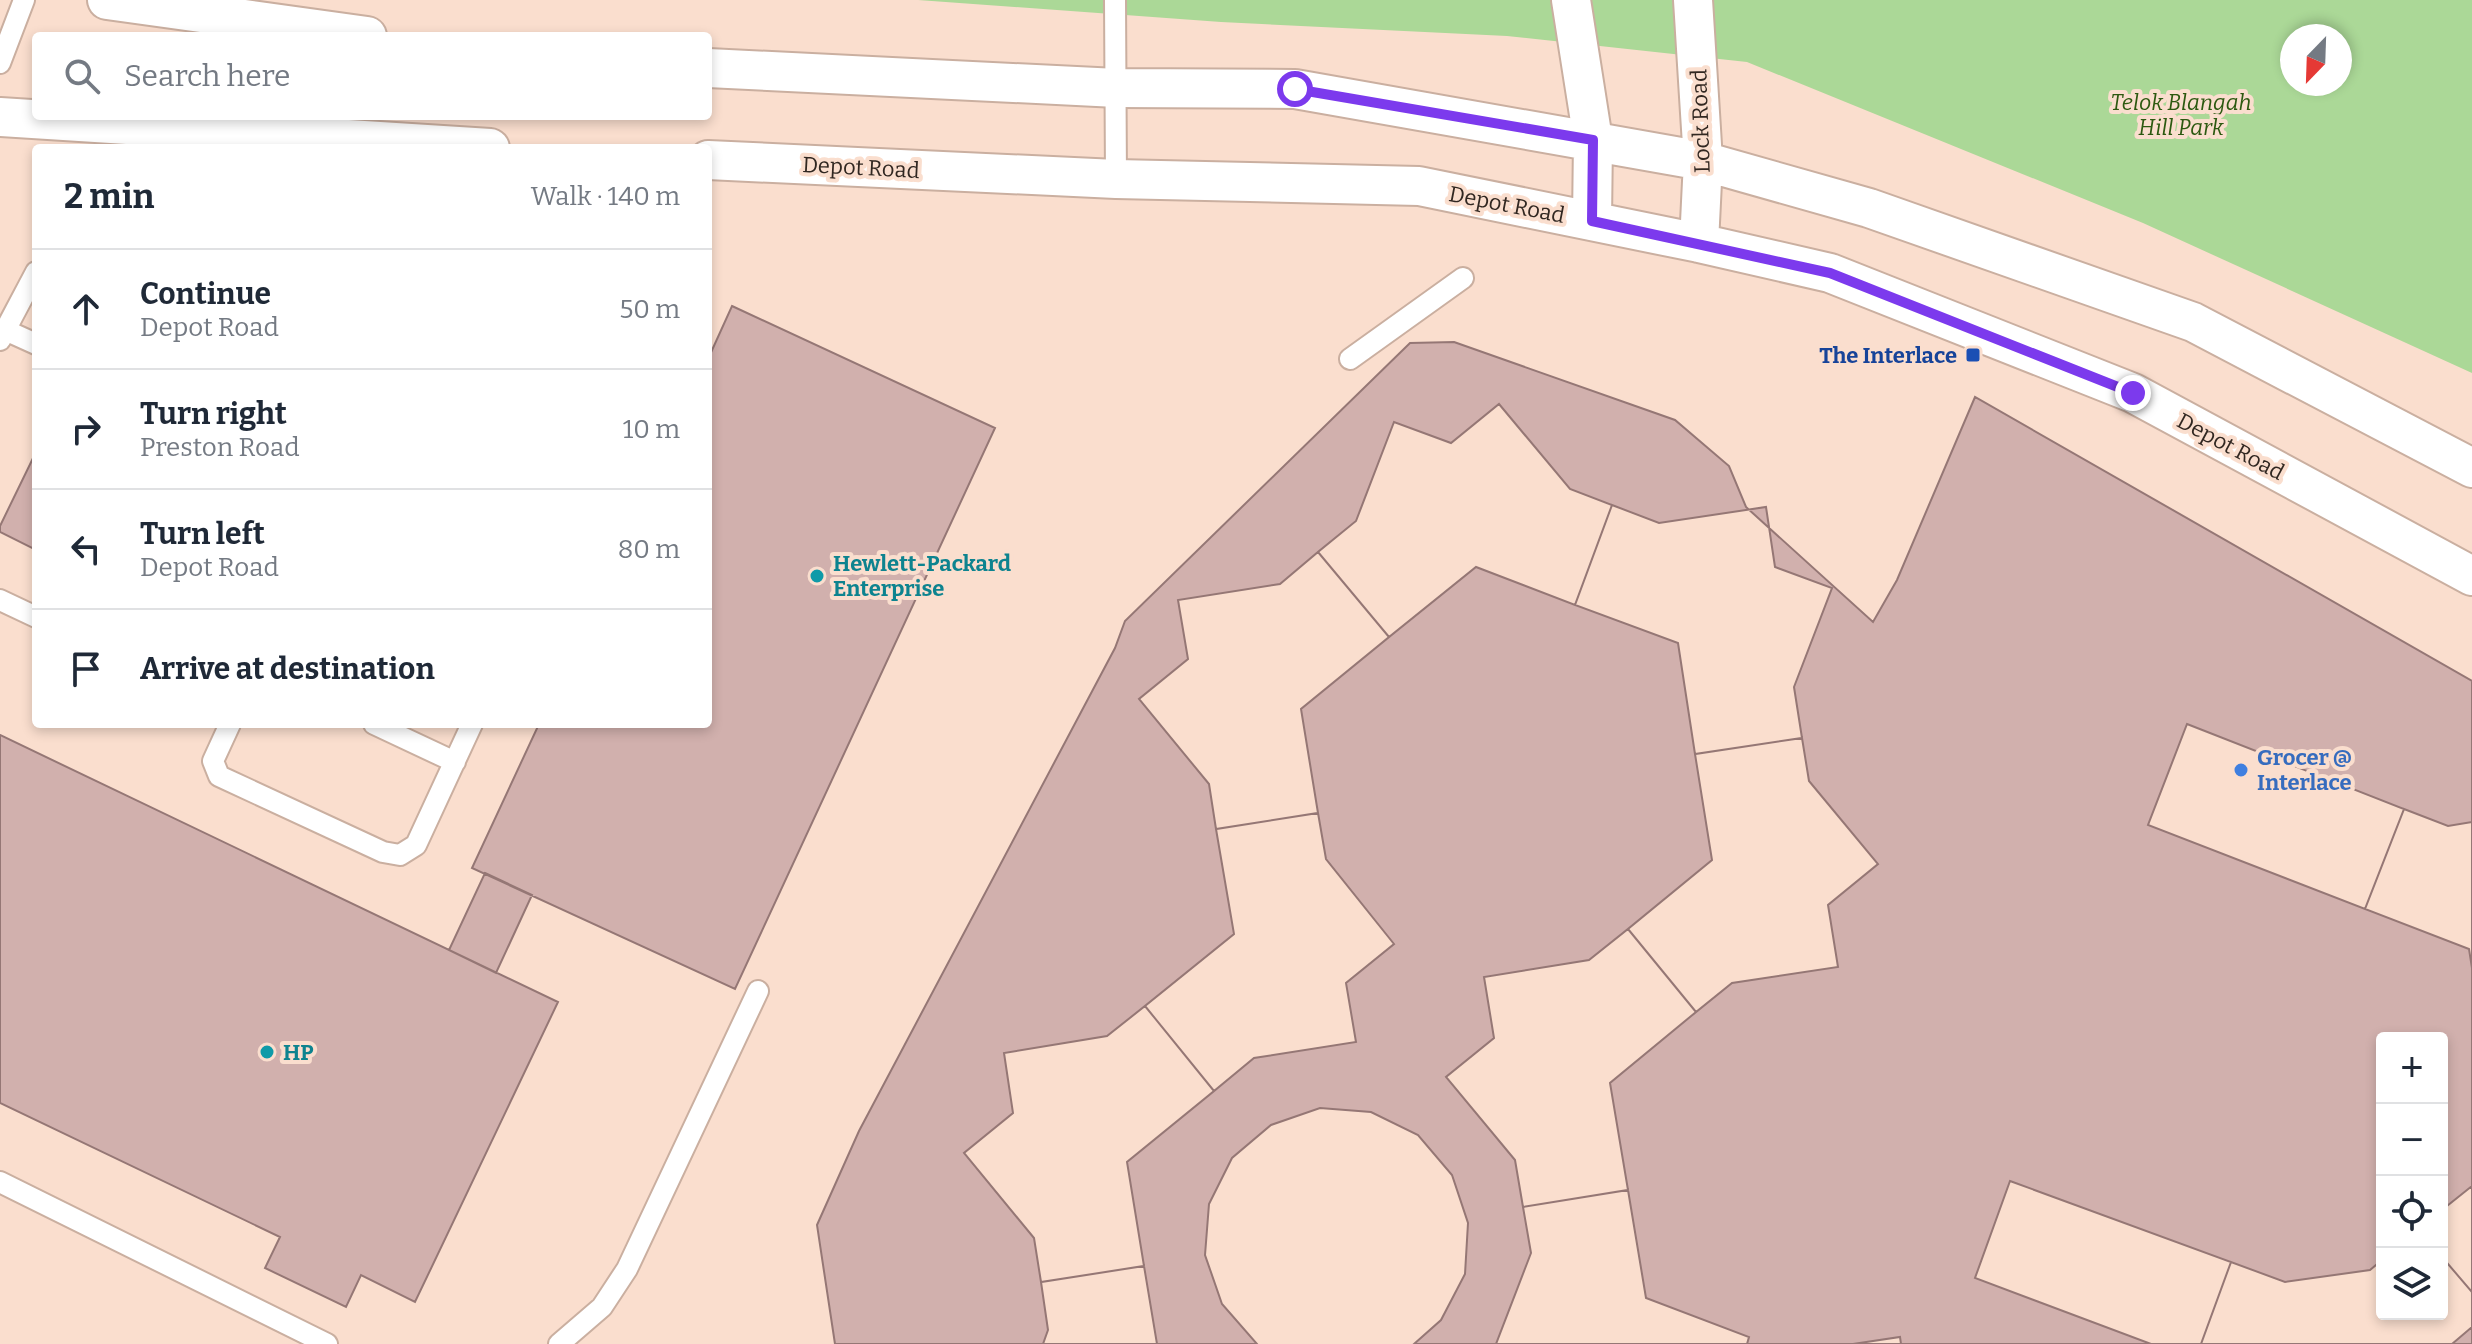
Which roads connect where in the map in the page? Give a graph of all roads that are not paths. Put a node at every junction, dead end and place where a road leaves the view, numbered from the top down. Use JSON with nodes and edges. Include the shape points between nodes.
{"nodes":[{"id":1,"x":24,"y":0,"type":"edge"},
{"id":2,"x":107,"y":0,"type":"edge"},
{"id":3,"x":1115,"y":0,"type":"edge"},
{"id":4,"x":1571,"y":0,"type":"edge"},
{"id":5,"x":1693,"y":0,"type":"edge"},
{"id":6,"x":338,"y":32,"type":"edge"},
{"id":7,"x":0,"y":63,"type":"edge"},
{"id":8,"x":712,"y":68,"type":"edge"},
{"id":9,"x":1117,"y":88,"type":"junction"},
{"id":10,"x":0,"y":117,"type":"edge"},
{"id":11,"x":32,"y":119,"type":"edge"},
{"id":12,"x":44,"y":120,"type":"edge"},
{"id":13,"x":1593,"y":140,"type":"junction"},
{"id":14,"x":392,"y":144,"type":"edge"},
{"id":15,"x":712,"y":160,"type":"edge"},
{"id":16,"x":1703,"y":161,"type":"junction"},
{"id":17,"x":1116,"y":179,"type":"junction"},
{"id":18,"x":1592,"y":221,"type":"junction"},
{"id":19,"x":1699,"y":243,"type":"junction"},
{"id":20,"x":1463,"y":278,"type":"dead end"},
{"id":21,"x":32,"y":280,"type":"edge"},
{"id":22,"x":3,"y":335,"type":"edge"},
{"id":23,"x":32,"y":343,"type":"edge"},
{"id":24,"x":1350,"y":359,"type":"dead end"},
{"id":25,"x":2472,"y":468,"type":"edge"},
{"id":26,"x":2472,"y":576,"type":"edge"},
{"id":27,"x":0,"y":600,"type":"edge"},
{"id":28,"x":32,"y":615,"type":"edge"},
{"id":29,"x":228,"y":728,"type":"edge"},
{"id":30,"x":383,"y":728,"type":"edge"},
{"id":31,"x":470,"y":728,"type":"edge"},
{"id":32,"x":455,"y":762,"type":"junction"},
{"id":33,"x":758,"y":991,"type":"dead end"},
{"id":34,"x":0,"y":1182,"type":"edge"},
{"id":35,"x":327,"y":1344,"type":"edge"},
{"id":36,"x":559,"y":1344,"type":"edge"}],
"edges":[{"from":1,"to":7,"type":"lane"},
{"from":2,"to":6,"type":"street"},
{"from":3,"to":9,"type":"lane"},
{"from":4,"to":13,"type":"street"},
{"from":5,"to":16,"type":"street","name":"Lock Road"},
{"from":8,"to":9,"type":"street"},
{"from":9,"to":13,"type":"street","via":[[1295,89]]},
{"from":9,"to":17,"type":"lane"},
{"from":10,"to":11,"type":"street"},
{"from":12,"to":14,"type":"street"},
{"from":13,"to":16,"type":"street"},
{"from":13,"to":18,"type":"street"},
{"from":15,"to":17,"type":"street","name":"Depot Road"},
{"from":16,"to":19,"type":"street","name":"Lock Road"},
{"from":16,"to":25,"type":"street","via":[[1869,208],[2193,322]]},
{"from":17,"to":18,"type":"street","name":"Depot Road","via":[[1419,186]]},
{"from":18,"to":19,"type":"street","name":"Depot Road"},
{"from":19,"to":26,"type":"street","name":"Depot Road","via":[[1830,273],[2133,393]]},
{"from":20,"to":24,"type":"lane"},
{"from":21,"to":22,"type":"lane"},
{"from":22,"to":23,"type":"lane"},
{"from":27,"to":28,"type":"lane"},
{"from":29,"to":32,"type":"lane","via":[[213,761],[219,776],[391,854],[416,845]]},
{"from":30,"to":32,"type":"lane"},
{"from":31,"to":32,"type":"lane"},
{"from":33,"to":36,"type":"lane","via":[[627,1269],[602,1307]]},
{"from":34,"to":35,"type":"lane"}]}
